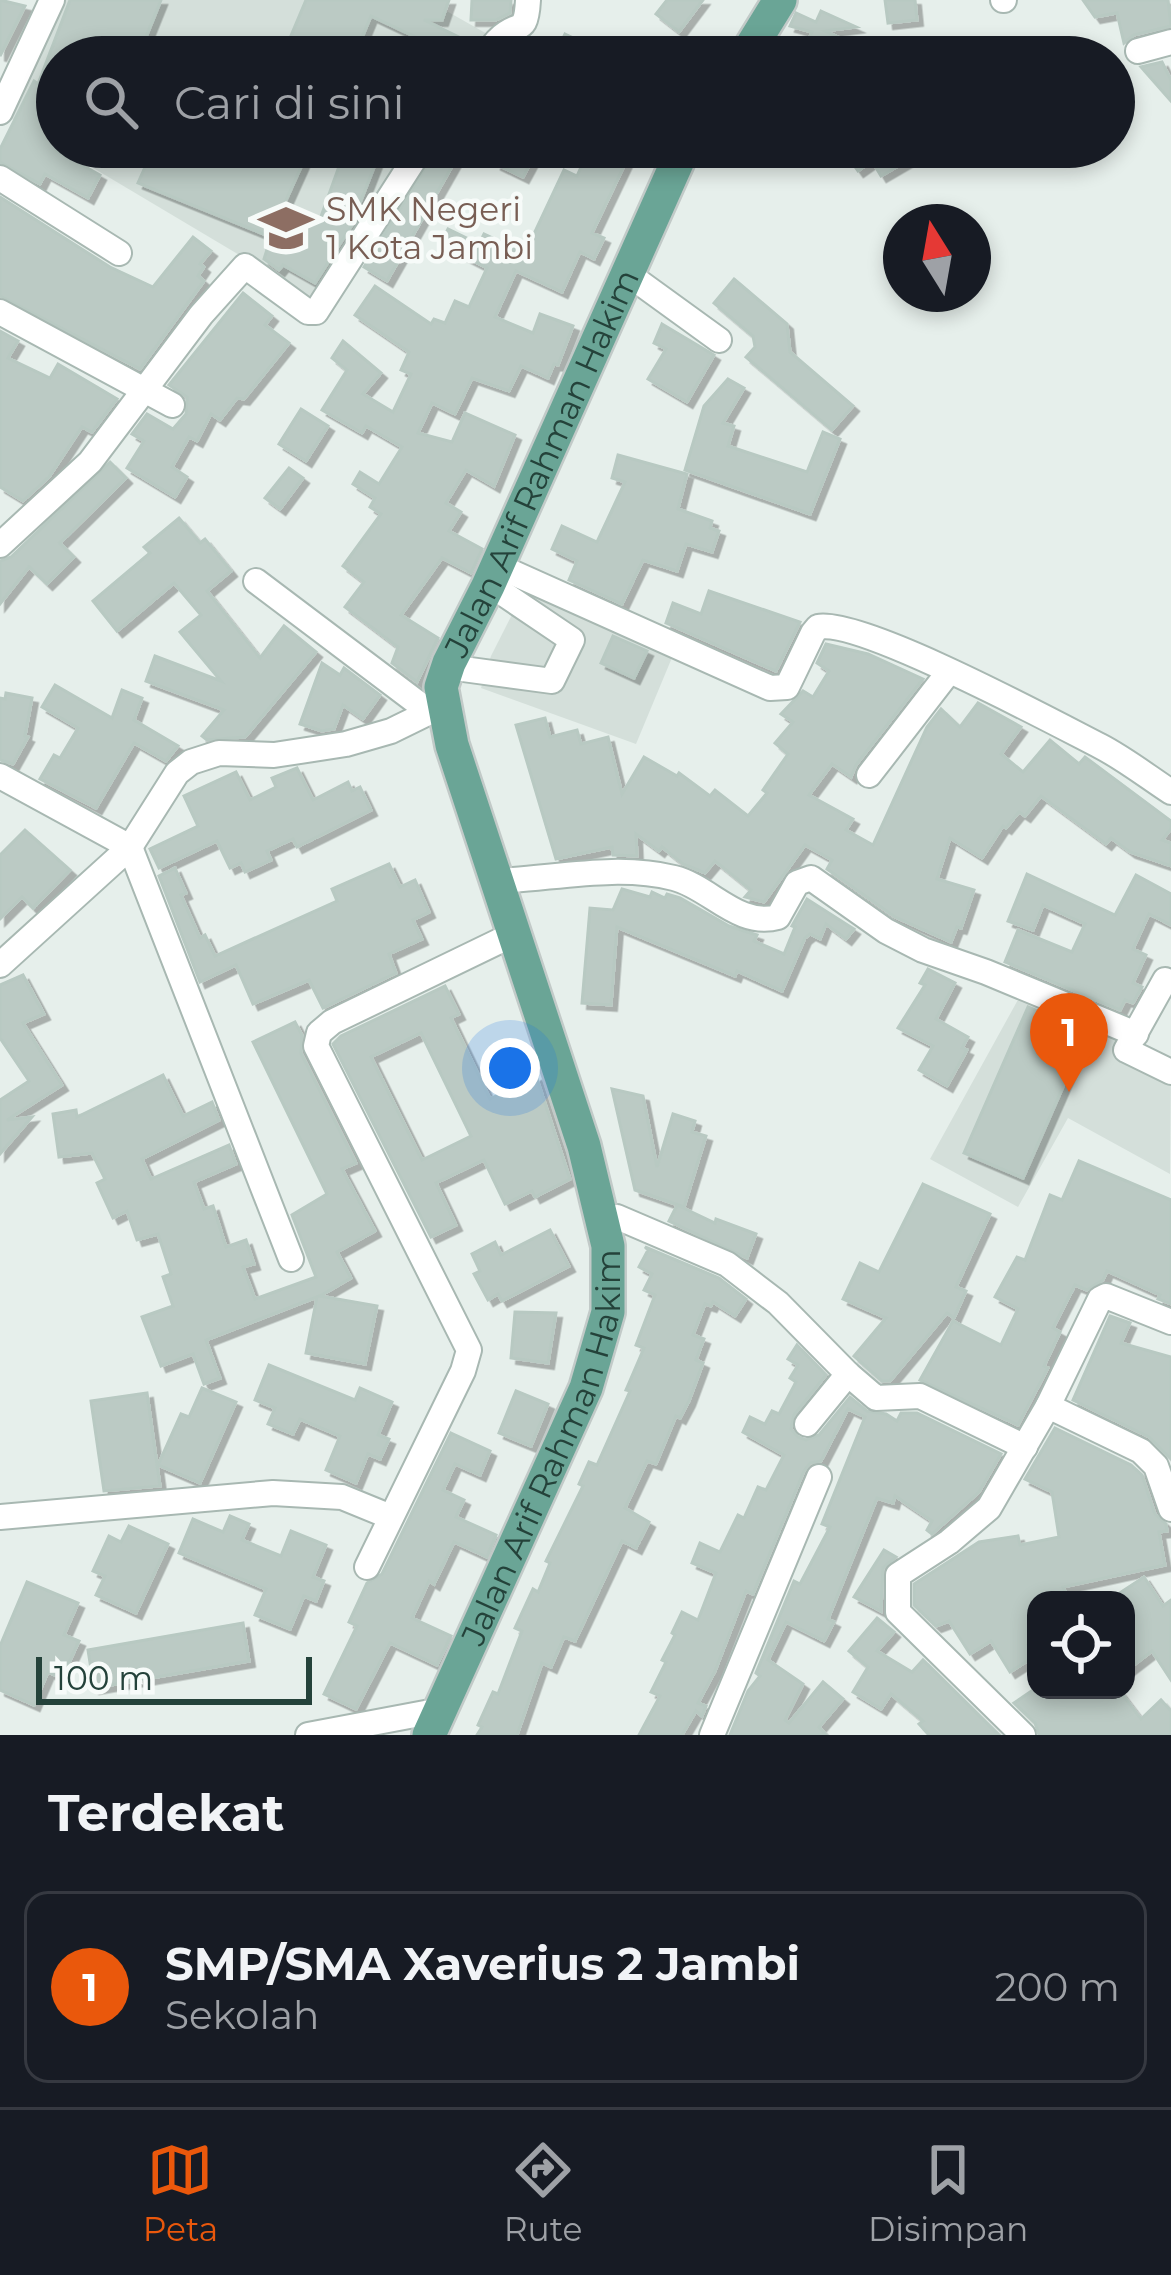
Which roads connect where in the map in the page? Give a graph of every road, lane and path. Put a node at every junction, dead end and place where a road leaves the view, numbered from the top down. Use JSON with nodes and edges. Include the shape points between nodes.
{"nodes":[{"id":1,"x":52,"y":0,"type":"edge"},
{"id":2,"x":528,"y":0,"type":"edge"},
{"id":3,"x":762,"y":0,"type":"edge"},
{"id":4,"x":780,"y":0,"type":"edge"},
{"id":5,"x":500,"y":36,"type":"edge"},
{"id":6,"x":741,"y":36,"type":"edge"},
{"id":7,"x":758,"y":36,"type":"edge"},
{"id":8,"x":1171,"y":42,"type":"edge"},
{"id":9,"x":1138,"y":51,"type":"dead end"},
{"id":10,"x":0,"y":112,"type":"edge"},
{"id":11,"x":409,"y":168,"type":"edge"},
{"id":12,"x":675,"y":168,"type":"edge"},
{"id":13,"x":691,"y":168,"type":"edge"},
{"id":14,"x":0,"y":178,"type":"edge"},
{"id":15,"x":119,"y":253,"type":"dead end"},
{"id":16,"x":639,"y":282,"type":"junction"},
{"id":17,"x":0,"y":312,"type":"edge"},
{"id":18,"x":719,"y":340,"type":"dead end"},
{"id":19,"x":144,"y":390,"type":"junction"},
{"id":20,"x":172,"y":405,"type":"dead end"},
{"id":21,"x":0,"y":545,"type":"edge"},
{"id":22,"x":256,"y":581,"type":"dead end"},
{"id":23,"x":499,"y":583,"type":"junction"},
{"id":24,"x":456,"y":666,"type":"junction"},
{"id":25,"x":948,"y":673,"type":"junction"},
{"id":26,"x":435,"y":708,"type":"junction"},
{"id":27,"x":869,"y":775,"type":"dead end"},
{"id":28,"x":0,"y":776,"type":"edge"},
{"id":29,"x":1171,"y":792,"type":"edge"},
{"id":30,"x":130,"y":847,"type":"junction"},
{"id":31,"x":514,"y":880,"type":"junction"},
{"id":32,"x":522,"y":931,"type":"junction"},
{"id":33,"x":0,"y":965,"type":"edge"},
{"id":34,"x":1169,"y":977,"type":"edge"},
{"id":35,"x":1136,"y":1034,"type":"junction"},
{"id":36,"x":1171,"y":1072,"type":"edge"},
{"id":37,"x":617,"y":1217,"type":"junction"},
{"id":38,"x":291,"y":1259,"type":"dead end"},
{"id":39,"x":1171,"y":1322,"type":"edge"},
{"id":40,"x":848,"y":1374,"type":"junction"},
{"id":41,"x":1048,"y":1406,"type":"junction"},
{"id":42,"x":807,"y":1424,"type":"dead end"},
{"id":43,"x":1025,"y":1447,"type":"junction"},
{"id":44,"x":819,"y":1477,"type":"dead end"},
{"id":45,"x":1171,"y":1509,"type":"edge"},
{"id":46,"x":0,"y":1517,"type":"edge"},
{"id":47,"x":391,"y":1517,"type":"junction"},
{"id":48,"x":367,"y":1567,"type":"dead end"},
{"id":49,"x":439,"y":1727,"type":"edge"},
{"id":50,"x":1014,"y":1732,"type":"edge"},
{"id":51,"x":308,"y":1735,"type":"edge"},
{"id":52,"x":712,"y":1735,"type":"edge"}],
"edges":[{"from":1,"to":10,"type":"street"},
{"from":2,"to":5,"type":"street","via":[[525,24]]},
{"from":3,"to":6,"type":"main road"},
{"from":4,"to":7,"type":"main road"},
{"from":8,"to":9,"type":"street"},
{"from":11,"to":19,"type":"street","via":[[316,312],[245,266]]},
{"from":12,"to":23,"type":"main road","name":"Jalan Arif Rahman Hakim"},
{"from":13,"to":16,"type":"main road","name":"Jalan Arif Rahman Hakim"},
{"from":14,"to":15,"type":"street"},
{"from":16,"to":18,"type":"street"},
{"from":16,"to":23,"type":"main road","name":"Jalan Arif Rahman Hakim"},
{"from":17,"to":19,"type":"street"},
{"from":19,"to":20,"type":"street"},
{"from":19,"to":21,"type":"street","via":[[90,462]]},
{"from":22,"to":26,"type":"street"},
{"from":23,"to":24,"type":"main road","name":"Jalan Arif Rahman Hakim"},
{"from":23,"to":24,"type":"street","via":[[572,640],[553,681]]},
{"from":23,"to":25,"type":"street","via":[[770,688],[787,687],[813,633],[825,625]]},
{"from":24,"to":26,"type":"main road","name":"Jalan Arif Rahman Hakim"},
{"from":24,"to":31,"type":"main road","name":"Jalan Arif Rahman Hakim","via":[[462,722]]},
{"from":25,"to":27,"type":"street"},
{"from":25,"to":29,"type":"street","via":[[1104,748]]},
{"from":26,"to":30,"type":"street","via":[[346,744],[191,762]]},
{"from":26,"to":32,"type":"main road","name":"Jalan Arif Rahman Hakim"},
{"from":28,"to":30,"type":"street"},
{"from":30,"to":33,"type":"street"},
{"from":30,"to":38,"type":"street"},
{"from":31,"to":32,"type":"main road","name":"Jalan Arif Rahman Hakim"},
{"from":31,"to":35,"type":"street","via":[[644,872],[681,880],[760,920],[778,917],[797,883],[811,878],[923,950]]},
{"from":32,"to":37,"type":"main road","name":"Jalan Arif Rahman Hakim","via":[[599,1142]]},
{"from":32,"to":47,"type":"street","via":[[332,1022],[316,1046],[469,1349]]},
{"from":32,"to":49,"type":"main road","name":"Jalan Arif Rahman Hakim","via":[[608,1246],[608,1312],[586,1388]]},
{"from":34,"to":35,"type":"street"},
{"from":35,"to":36,"type":"street","via":[[1126,1050]]},
{"from":37,"to":40,"type":"street","via":[[727,1264]]},
{"from":37,"to":49,"type":"main road","name":"Jalan Arif Rahman Hakim","via":[[626,1276],[615,1351]]},
{"from":39,"to":41,"type":"street","via":[[1100,1299]]},
{"from":40,"to":42,"type":"street"},
{"from":40,"to":43,"type":"street","via":[[876,1398],[920,1396]]},
{"from":41,"to":43,"type":"street"},
{"from":41,"to":45,"type":"street","via":[[1141,1450],[1156,1466]]},
{"from":43,"to":50,"type":"street","via":[[988,1508],[905,1567],[896,1591],[898,1612]]},
{"from":44,"to":52,"type":"street"},
{"from":46,"to":47,"type":"street","via":[[273,1493],[342,1497]]},
{"from":47,"to":48,"type":"street"},
{"from":49,"to":51,"type":"street"}]}
